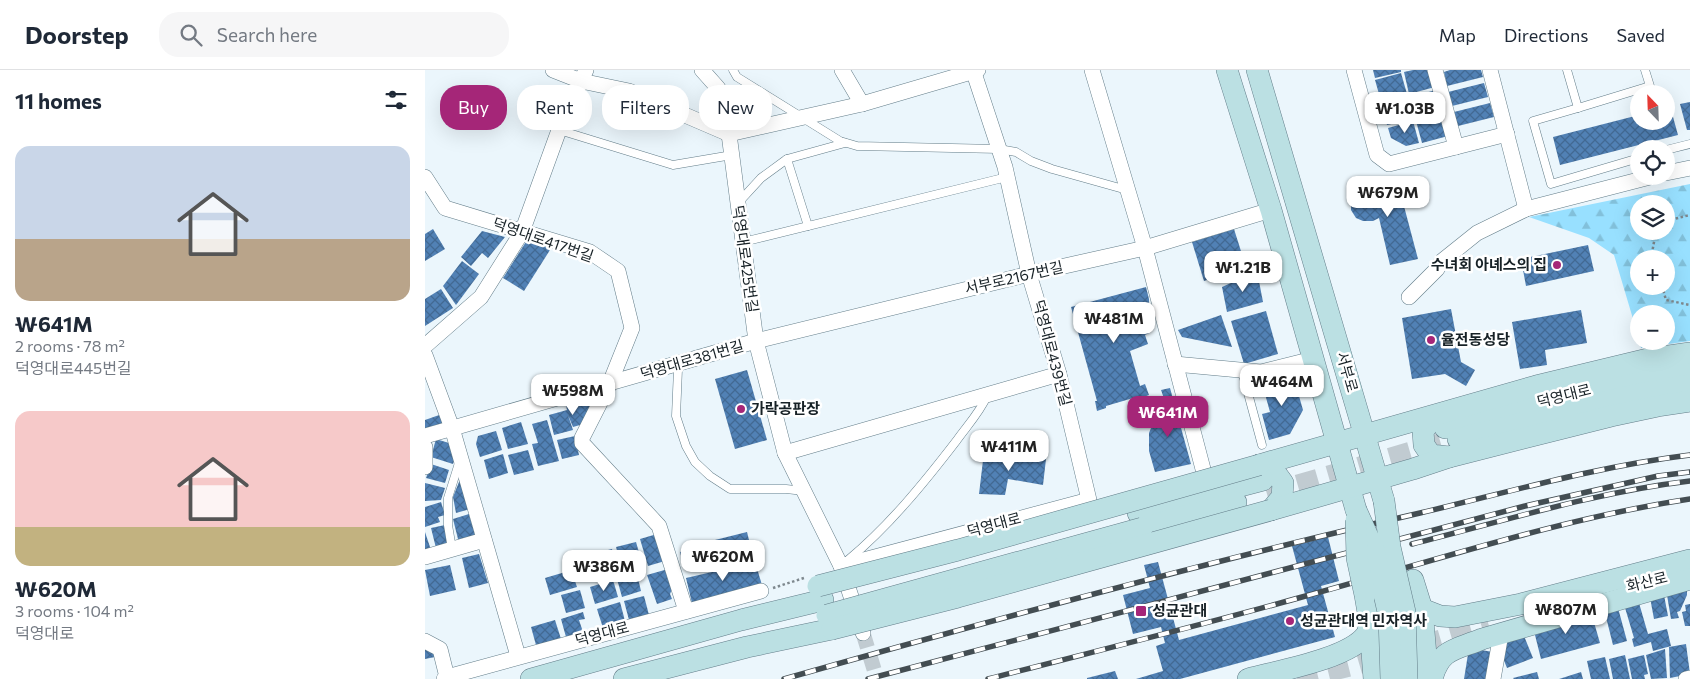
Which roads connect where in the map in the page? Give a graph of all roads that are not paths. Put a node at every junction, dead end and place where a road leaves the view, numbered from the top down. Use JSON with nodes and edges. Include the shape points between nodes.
{"nodes":[{"id":1,"x":553,"y":70,"type":"edge"},
{"id":2,"x":702,"y":70,"type":"edge"},
{"id":3,"x":733,"y":70,"type":"edge"},
{"id":4,"x":842,"y":70,"type":"edge"},
{"id":5,"x":1092,"y":70,"type":"edge"},
{"id":6,"x":1227,"y":70,"type":"edge"},
{"id":7,"x":1257,"y":70,"type":"edge"},
{"id":8,"x":1354,"y":70,"type":"edge"},
{"id":9,"x":1435,"y":70,"type":"edge"},
{"id":10,"x":1490,"y":70,"type":"edge"},
{"id":11,"x":1567,"y":70,"type":"edge"},
{"id":12,"x":1645,"y":70,"type":"edge"},
{"id":13,"x":975,"y":71,"type":"edge"},
{"id":14,"x":583,"y":75,"type":"edge"},
{"id":15,"x":862,"y":104,"type":"junction"},
{"id":16,"x":1579,"y":108,"type":"junction"},
{"id":17,"x":801,"y":118,"type":"junction"},
{"id":18,"x":559,"y":130,"type":"joint"},
{"id":19,"x":729,"y":134,"type":"junction"},
{"id":20,"x":1507,"y":134,"type":"junction"},
{"id":21,"x":845,"y":143,"type":"junction"},
{"id":22,"x":1690,"y":144,"type":"edge"},
{"id":23,"x":1456,"y":147,"type":"junction"},
{"id":24,"x":1675,"y":148,"type":"edge"},
{"id":25,"x":999,"y":149,"type":"junction"},
{"id":26,"x":731,"y":155,"type":"junction"},
{"id":27,"x":787,"y":159,"type":"junction"},
{"id":28,"x":1630,"y":161,"type":"edge"},
{"id":29,"x":1690,"y":168,"type":"edge"},
{"id":30,"x":1675,"y":171,"type":"edge"},
{"id":31,"x":425,"y":177,"type":"edge"},
{"id":32,"x":1007,"y":177,"type":"junction"},
{"id":33,"x":1630,"y":182,"type":"edge"},
{"id":34,"x":1127,"y":190,"type":"junction"},
{"id":35,"x":738,"y":204,"type":"junction"},
{"id":36,"x":1526,"y":209,"type":"junction"},
{"id":37,"x":1271,"y":210,"type":"junction"},
{"id":38,"x":808,"y":226,"type":"junction"},
{"id":39,"x":522,"y":232,"type":"junction"},
{"id":40,"x":743,"y":242,"type":"junction"},
{"id":41,"x":1145,"y":248,"type":"junction"},
{"id":42,"x":1029,"y":274,"type":"junction"},
{"id":43,"x":1409,"y":297,"type":"dead end"},
{"id":44,"x":756,"y":341,"type":"junction"},
{"id":45,"x":425,"y":346,"type":"edge"},
{"id":46,"x":1690,"y":353,"type":"edge"},
{"id":47,"x":425,"y":355,"type":"edge"},
{"id":48,"x":1313,"y":359,"type":"junction"},
{"id":49,"x":681,"y":363,"type":"junction"},
{"id":50,"x":1175,"y":364,"type":"junction"},
{"id":51,"x":1690,"y":369,"type":"edge"},
{"id":52,"x":1241,"y":371,"type":"junction"},
{"id":53,"x":1059,"y":374,"type":"junction"},
{"id":54,"x":609,"y":383,"type":"junction"},
{"id":55,"x":1690,"y":385,"type":"edge"},
{"id":56,"x":988,"y":394,"type":"junction"},
{"id":57,"x":1690,"y":402,"type":"edge"},
{"id":58,"x":452,"y":428,"type":"junction"},
{"id":59,"x":1365,"y":434,"type":"junction"},
{"id":60,"x":425,"y":436,"type":"edge"},
{"id":61,"x":1443,"y":436,"type":"junction"},
{"id":62,"x":1337,"y":442,"type":"junction"},
{"id":63,"x":425,"y":447,"type":"edge"},
{"id":64,"x":785,"y":452,"type":"junction"},
{"id":65,"x":461,"y":458,"type":"junction"},
{"id":66,"x":425,"y":468,"type":"edge"},
{"id":67,"x":1203,"y":469,"type":"dead end"},
{"id":68,"x":1265,"y":479,"type":"junction"},
{"id":69,"x":1378,"y":480,"type":"junction"},
{"id":70,"x":1350,"y":488,"type":"junction"},
{"id":71,"x":804,"y":490,"type":"junction"},
{"id":72,"x":1089,"y":500,"type":"joint"},
{"id":73,"x":1384,"y":501,"type":"junction"},
{"id":74,"x":1356,"y":510,"type":"junction"},
{"id":75,"x":484,"y":540,"type":"junction"},
{"id":76,"x":452,"y":549,"type":"junction"},
{"id":77,"x":425,"y":557,"type":"edge"},
{"id":78,"x":1690,"y":560,"type":"edge"},
{"id":79,"x":841,"y":566,"type":"junction"},
{"id":80,"x":1690,"y":572,"type":"edge"},
{"id":81,"x":1690,"y":578,"type":"edge"},
{"id":82,"x":761,"y":591,"type":"road end"},
{"id":83,"x":821,"y":601,"type":"junction"},
{"id":84,"x":1421,"y":609,"type":"junction"},
{"id":85,"x":685,"y":612,"type":"junction"},
{"id":86,"x":1370,"y":624,"type":"junction"},
{"id":87,"x":1487,"y":628,"type":"junction"},
{"id":88,"x":863,"y":633,"type":"tunnel mouth"},
{"id":89,"x":425,"y":641,"type":"edge"},
{"id":90,"x":518,"y":656,"type":"junction"},
{"id":91,"x":1312,"y":672,"type":"edge"},
{"id":92,"x":446,"y":678,"type":"edge"},
{"id":93,"x":1690,"y":678,"type":"edge"},
{"id":94,"x":531,"y":679,"type":"edge"},
{"id":95,"x":624,"y":679,"type":"edge"},
{"id":96,"x":1248,"y":679,"type":"edge"},
{"id":97,"x":1374,"y":679,"type":"edge"},
{"id":98,"x":1391,"y":679,"type":"edge"},
{"id":99,"x":1407,"y":679,"type":"edge"},
{"id":100,"x":1428,"y":679,"type":"edge"},
{"id":101,"x":1432,"y":679,"type":"edge"},
{"id":102,"x":1493,"y":679,"type":"edge"},
{"id":103,"x":1686,"y":679,"type":"edge"}],
"edges":[{"from":1,"to":14,"type":"street"},
{"from":2,"to":19,"type":"street","name":"덕영대로425번길","via":[[718,88]]},
{"from":3,"to":17,"type":"lane","via":[[737,77]]},
{"from":4,"to":15,"type":"street"},
{"from":5,"to":34,"type":"street"},
{"from":6,"to":37,"type":"main road","name":"서부로"},
{"from":7,"to":59,"type":"main road","name":"서부로"},
{"from":8,"to":23,"type":"street","via":[[1377,155],[1389,164]]},
{"from":9,"to":23,"type":"street"},
{"from":10,"to":20,"type":"street"},
{"from":11,"to":16,"type":"lane"},
{"from":12,"to":16,"type":"lane","via":[[1650,86]]},
{"from":13,"to":15,"type":"street"},
{"from":13,"to":25,"type":"street","name":"덕영대로439번길"},
{"from":14,"to":19,"type":"street"},
{"from":15,"to":17,"type":"street"},
{"from":16,"to":28,"type":"lane","via":[[1533,121],[1551,184]]},
{"from":17,"to":19,"type":"street"},
{"from":17,"to":21,"type":"lane"},
{"from":18,"to":26,"type":"lane","via":[[673,165]]},
{"from":18,"to":39,"type":"street"},
{"from":19,"to":26,"type":"street","name":"덕영대로425번길"},
{"from":20,"to":23,"type":"street"},
{"from":20,"to":36,"type":"street"},
{"from":21,"to":25,"type":"lane","via":[[857,146]]},
{"from":21,"to":27,"type":"lane"},
{"from":22,"to":24,"type":"lane"},
{"from":25,"to":32,"type":"street","name":"덕영대로439번길"},
{"from":25,"to":34,"type":"lane","via":[[1017,152],[1052,169]]},
{"from":26,"to":35,"type":"street","name":"덕영대로425번길"},
{"from":27,"to":35,"type":"lane","via":[[761,178]]},
{"from":27,"to":38,"type":"lane"},
{"from":29,"to":30,"type":"street"},
{"from":31,"to":39,"type":"street","name":"덕영대로417번길","via":[[445,208]]},
{"from":32,"to":38,"type":"lane"},
{"from":32,"to":42,"type":"street","name":"덕영대로439번길"},
{"from":33,"to":36,"type":"street"},
{"from":34,"to":41,"type":"street"},
{"from":35,"to":40,"type":"street","name":"덕영대로425번길"},
{"from":36,"to":43,"type":"street","via":[[1477,233],[1442,262]]},
{"from":37,"to":41,"type":"street","name":"서부로2167번길"},
{"from":37,"to":48,"type":"main road","name":"서부로"},
{"from":38,"to":40,"type":"lane"},
{"from":39,"to":45,"type":"street","via":[[481,296]]},
{"from":39,"to":54,"type":"street","name":"덕영대로417번길","via":[[590,252],[618,271],[632,328]]},
{"from":40,"to":44,"type":"street","name":"덕영대로425번길"},
{"from":41,"to":42,"type":"street","name":"서부로2167번길"},
{"from":41,"to":50,"type":"street"},
{"from":42,"to":44,"type":"street","name":"서부로2167번길"},
{"from":42,"to":53,"type":"street","name":"덕영대로439번길"},
{"from":44,"to":49,"type":"street","name":"덕영대로381번길"},
{"from":44,"to":64,"type":"street","name":"덕영대로425번길"},
{"from":46,"to":61,"type":"main road","via":[[1649,359],[1536,386]]},
{"from":47,"to":58,"type":"street"},
{"from":48,"to":52,"type":"street","name":"서부로","via":[[1261,372]]},
{"from":48,"to":62,"type":"main road","name":"서부로"},
{"from":49,"to":54,"type":"street","name":"덕영대로381번길"},
{"from":49,"to":71,"type":"lane","via":[[676,416],[695,462],[731,489]]},
{"from":50,"to":52,"type":"street","name":"서부로"},
{"from":50,"to":67,"type":"street"},
{"from":51,"to":61,"type":"main road","name":"덕영대로","via":[[1603,386]]},
{"from":52,"to":68,"type":"lane"},
{"from":53,"to":56,"type":"street"},
{"from":53,"to":72,"type":"street","name":"덕영대로439번길"},
{"from":54,"to":58,"type":"street","name":"덕영대로381번길"},
{"from":54,"to":85,"type":"street","name":"덕영대로417번길","via":[[581,442],[659,526]]},
{"from":55,"to":61,"type":"main road","name":"덕영대로"},
{"from":56,"to":64,"type":"street"},
{"from":56,"to":79,"type":"lane","via":[[983,406],[899,511]]},
{"from":57,"to":61,"type":"main road","via":[[1611,416]]},
{"from":58,"to":60,"type":"street","name":"덕영대로381번길"},
{"from":58,"to":65,"type":"street"},
{"from":59,"to":61,"type":"main road"},
{"from":59,"to":62,"type":"main road"},
{"from":59,"to":69,"type":"main road","name":"서부로"},
{"from":61,"to":69,"type":"main road"},
{"from":62,"to":68,"type":"main road"},
{"from":62,"to":70,"type":"main road","name":"서부로"},
{"from":63,"to":66,"type":"street"},
{"from":64,"to":71,"type":"street","name":"덕영대로425번길"},
{"from":65,"to":75,"type":"street"},
{"from":65,"to":76,"type":"lane","via":[[448,498]]},
{"from":68,"to":70,"type":"main road"},
{"from":68,"to":83,"type":"main road","bridge":true,"via":[[1140,520]]},
{"from":68,"to":83,"type":"main road","bridge":true,"via":[[958,550]]},
{"from":68,"to":83,"type":"main road","bridge":true,"via":[[957,597]]},
{"from":69,"to":70,"type":"main road"},
{"from":69,"to":73,"type":"main road","name":"서부로"},
{"from":70,"to":74,"type":"main road","name":"서부로"},
{"from":71,"to":79,"type":"street","name":"덕영대로425번길"},
{"from":72,"to":79,"type":"street","name":"덕영대로"},
{"from":73,"to":84,"type":"main road","bridge":true,"via":[[1403,543]]},
{"from":73,"to":99,"type":"main road","name":"서부로","bridge":true,"via":[[1390,547],[1405,612]]},
{"from":74,"to":86,"type":"main road","bridge":true,"via":[[1357,558]]},
{"from":74,"to":98,"type":"main road","name":"서부로","bridge":true,"via":[[1374,550],[1389,616]]},
{"from":75,"to":76,"type":"street"},
{"from":75,"to":90,"type":"street"},
{"from":76,"to":77,"type":"street"},
{"from":78,"to":87,"type":"main road","via":[[1521,604]]},
{"from":79,"to":88,"type":"street","name":"덕영대로425번길"},
{"from":80,"to":87,"type":"main road","name":"화산로","via":[[1590,596]]},
{"from":81,"to":87,"type":"main road"},
{"from":82,"to":85,"type":"street","name":"덕영대로"},
{"from":83,"to":94,"type":"main road"},
{"from":83,"to":95,"type":"main road","via":[[747,647]]},
{"from":84,"to":87,"type":"main road"},
{"from":84,"to":100,"type":"main road"},
{"from":85,"to":90,"type":"street","name":"덕영대로"},
{"from":86,"to":91,"type":"main road","via":[[1367,635]]},
{"from":86,"to":97,"type":"main road"},
{"from":87,"to":101,"type":"main road","via":[[1449,651],[1436,664]]},
{"from":87,"to":102,"type":"street"},
{"from":89,"to":92,"type":"street","via":[[440,649]]},
{"from":90,"to":92,"type":"street","name":"덕영대로"},
{"from":91,"to":96,"type":"main road"},
{"from":93,"to":103,"type":"street"}]}
